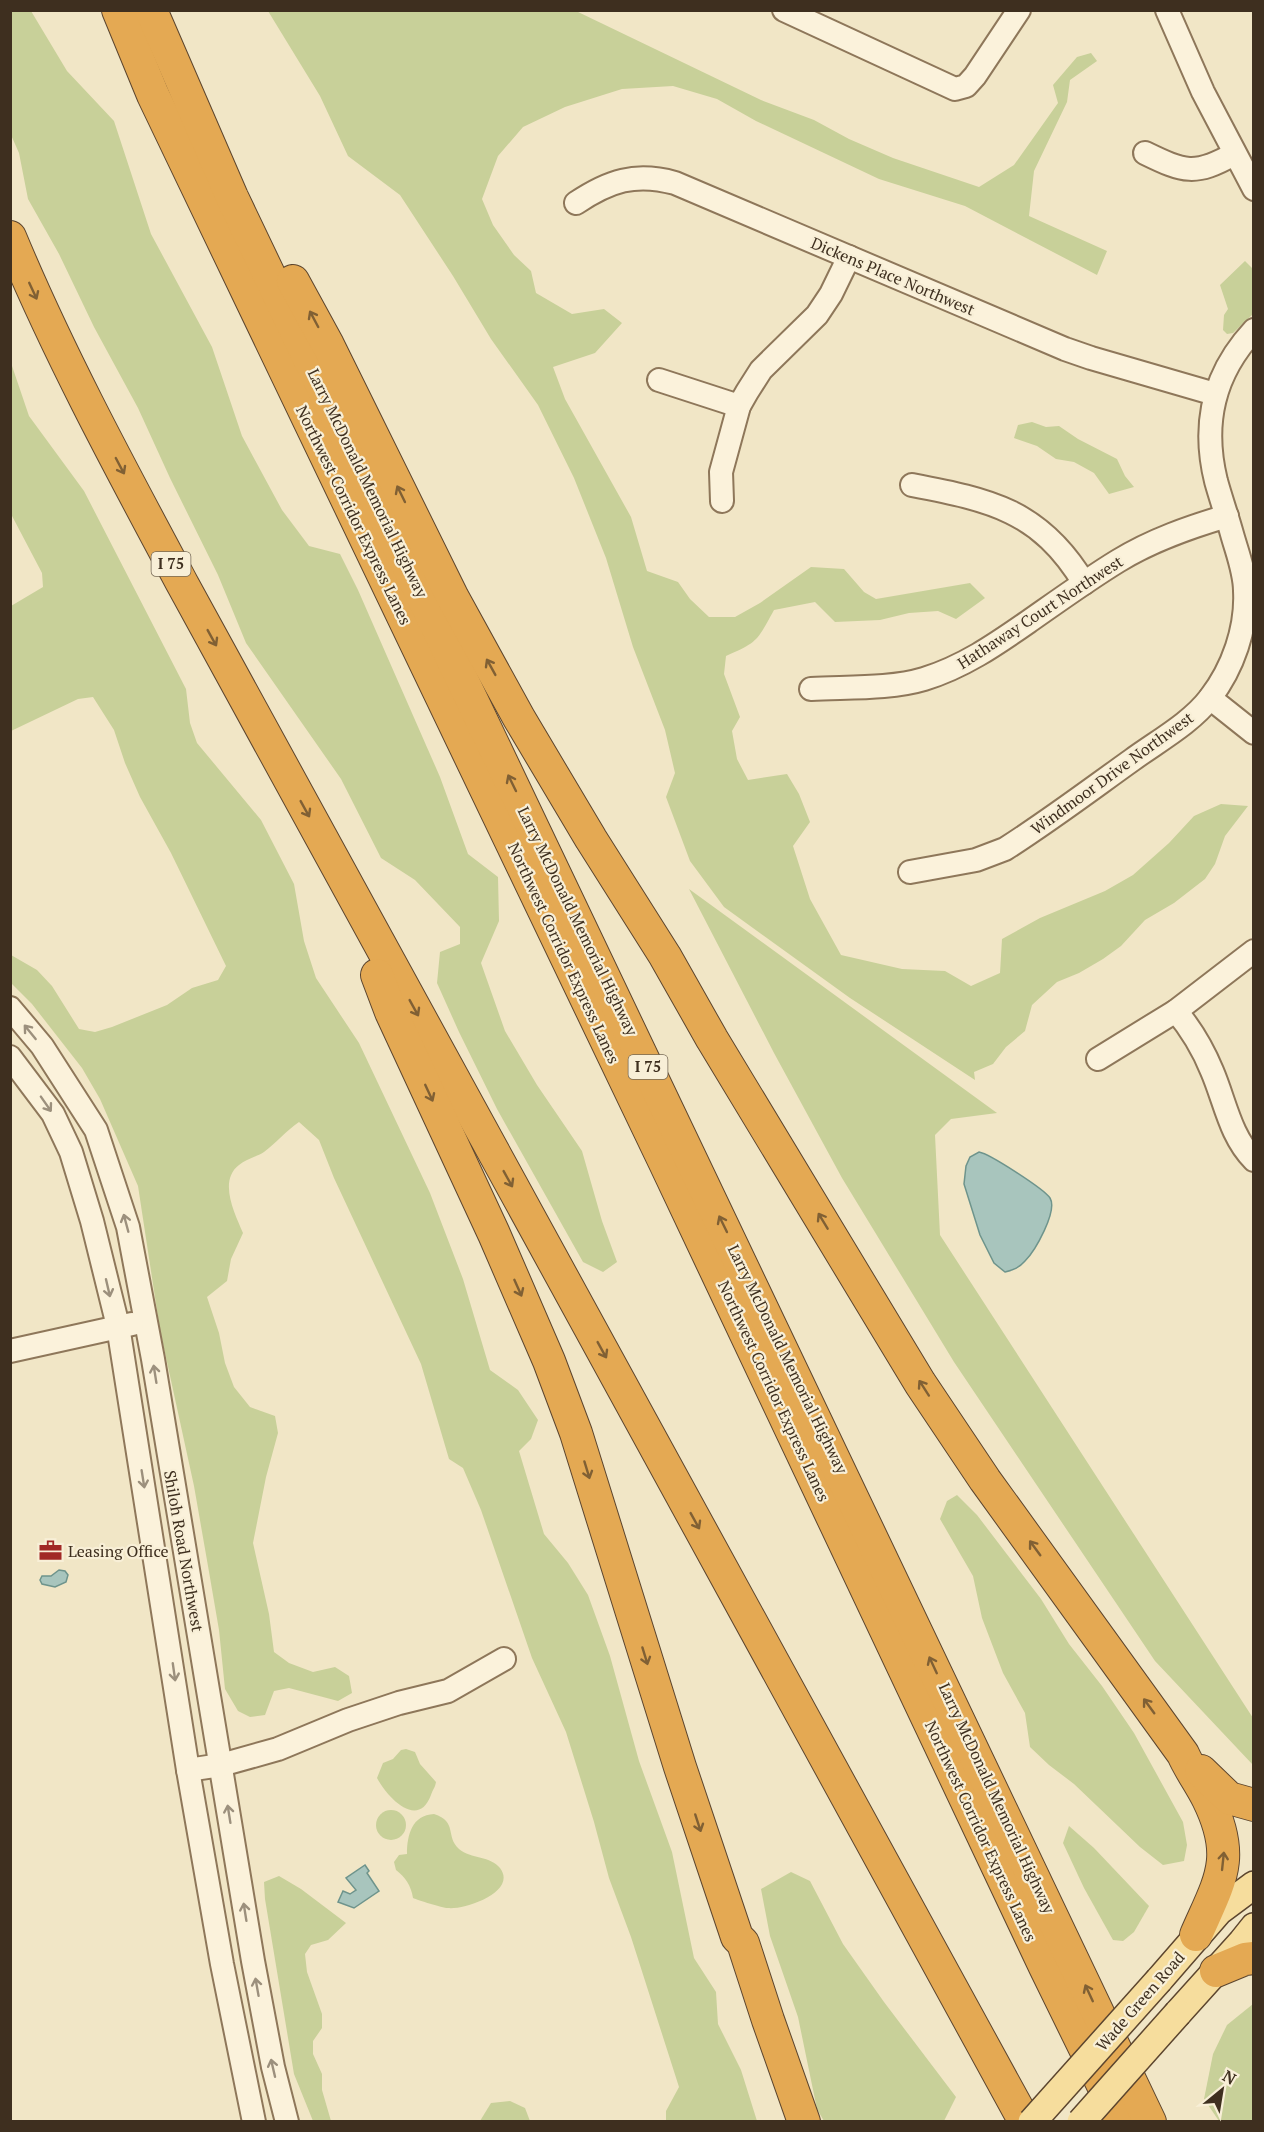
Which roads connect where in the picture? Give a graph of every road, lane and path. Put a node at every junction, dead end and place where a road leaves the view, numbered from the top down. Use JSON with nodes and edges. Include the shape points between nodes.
{"nodes":[{"id":1,"x":118,"y":10,"type":"edge"},
{"id":2,"x":151,"y":10,"type":"edge"},
{"id":3,"x":784,"y":10,"type":"edge"},
{"id":4,"x":1019,"y":10,"type":"edge"},
{"id":5,"x":1167,"y":10,"type":"edge"},
{"id":6,"x":1145,"y":153,"type":"dead end"},
{"id":7,"x":1234,"y":154,"type":"junction"},
{"id":8,"x":220,"y":170,"type":"junction"},
{"id":9,"x":1254,"y":189,"type":"edge"},
{"id":10,"x":576,"y":203,"type":"dead end"},
{"id":11,"x":10,"y":237,"type":"edge"},
{"id":12,"x":849,"y":257,"type":"junction"},
{"id":13,"x":1254,"y":330,"type":"edge"},
{"id":14,"x":659,"y":380,"type":"dead end"},
{"id":15,"x":1215,"y":394,"type":"junction"},
{"id":16,"x":739,"y":406,"type":"junction"},
{"id":17,"x":912,"y":485,"type":"dead end"},
{"id":18,"x":722,"y":501,"type":"dead end"},
{"id":19,"x":1227,"y":516,"type":"junction"},
{"id":20,"x":1084,"y":583,"type":"junction"},
{"id":21,"x":811,"y":689,"type":"dead end"},
{"id":22,"x":1210,"y":698,"type":"junction"},
{"id":23,"x":1254,"y":733,"type":"edge"},
{"id":24,"x":910,"y":872,"type":"dead end"},
{"id":25,"x":345,"y":883,"type":"junction"},
{"id":26,"x":1254,"y":951,"type":"edge"},
{"id":27,"x":10,"y":1008,"type":"edge"},
{"id":28,"x":1176,"y":1011,"type":"junction"},
{"id":29,"x":10,"y":1057,"type":"edge"},
{"id":30,"x":1098,"y":1059,"type":"dead end"},
{"id":31,"x":1254,"y":1160,"type":"edge"},
{"id":32,"x":146,"y":1321,"type":"junction"},
{"id":33,"x":118,"y":1326,"type":"junction"},
{"id":34,"x":10,"y":1351,"type":"edge"},
{"id":35,"x":504,"y":1659,"type":"dead end"},
{"id":36,"x":1183,"y":1754,"type":"junction"},
{"id":37,"x":221,"y":1765,"type":"junction"},
{"id":38,"x":188,"y":1770,"type":"junction"},
{"id":39,"x":1254,"y":1805,"type":"edge"},
{"id":40,"x":1254,"y":1885,"type":"edge"},
{"id":41,"x":1254,"y":1927,"type":"edge"},
{"id":42,"x":1196,"y":1935,"type":"junction"},
{"id":43,"x":737,"y":1937,"type":"junction"},
{"id":44,"x":1254,"y":1958,"type":"edge"},
{"id":45,"x":1216,"y":1971,"type":"junction"},
{"id":46,"x":254,"y":2121,"type":"edge"},
{"id":47,"x":287,"y":2121,"type":"edge"},
{"id":48,"x":792,"y":2121,"type":"edge"},
{"id":49,"x":804,"y":2121,"type":"edge"},
{"id":50,"x":1025,"y":2121,"type":"edge"},
{"id":51,"x":1032,"y":2121,"type":"edge"},
{"id":52,"x":1081,"y":2121,"type":"edge"},
{"id":53,"x":1121,"y":2121,"type":"edge"},
{"id":54,"x":1150,"y":2121,"type":"edge"}],
"edges":[{"from":1,"to":53,"type":"highway","name":"Northwest Corridor Express Lanes","via":[[153,95]]},
{"from":2,"to":8,"type":"highway","name":"Larry McDonald Memorial Highway","number":"I 75"},
{"from":3,"to":4,"type":"street","via":[[955,89],[966,86],[975,76]]},
{"from":5,"to":7,"type":"street"},
{"from":6,"to":7,"type":"street","via":[[1174,167],[1191,170],[1213,166]]},
{"from":7,"to":9,"type":"street"},
{"from":36,"to":8,"type":"highway","one_way":true,"via":[[985,1480],[920,1383],[519,718],[453,598],[305,302],[254,217]]},
{"from":54,"to":8,"type":"highway","name":"Larry McDonald Memorial Highway","number":"I 75","one_way":true},
{"from":10,"to":12,"type":"street","name":"Dickens Place Northwest","via":[[611,183],[659,179]]},
{"from":11,"to":25,"type":"highway","number":"I 75","one_way":true,"via":[[87,404]]},
{"from":12,"to":15,"type":"street","name":"Dickens Place Northwest","via":[[1065,349]]},
{"from":12,"to":16,"type":"street","via":[[818,315],[761,370]]},
{"from":13,"to":15,"type":"street","name":"Windmoor Drive Northwest","via":[[1237,349]]},
{"from":14,"to":16,"type":"street"},
{"from":15,"to":19,"type":"street","name":"Windmoor Drive Northwest","via":[[1210,435],[1212,457]]},
{"from":16,"to":18,"type":"street","via":[[721,472]]},
{"from":17,"to":20,"type":"street","via":[[1011,511],[1056,544]]},
{"from":19,"to":20,"type":"street","name":"Hathaway Court Northwest","via":[[1150,544]]},
{"from":19,"to":22,"type":"street","name":"Windmoor Drive Northwest","via":[[1242,567],[1245,611],[1235,652]]},
{"from":20,"to":21,"type":"street","name":"Hathaway Court Northwest","via":[[993,646],[952,669],[903,683]]},
{"from":22,"to":23,"type":"street"},
{"from":22,"to":24,"type":"street","name":"Windmoor Drive Northwest","via":[[1179,726],[1005,849],[976,860]]},
{"from":25,"to":43,"type":"highway","one_way":true,"via":[[391,1012],[520,1292],[576,1433]]},
{"from":25,"to":50,"type":"highway","number":"I 75","one_way":true},
{"from":26,"to":28,"type":"street"},
{"from":32,"to":27,"type":"street","name":"Shiloh Road Northwest","one_way":true,"via":[[128,1227],[96,1130],[42,1046]]},
{"from":28,"to":30,"type":"street"},
{"from":28,"to":31,"type":"street","via":[[1206,1056],[1238,1138]]},
{"from":29,"to":33,"type":"street","name":"Shiloh Road Northwest","one_way":true,"via":[[53,1113],[71,1152]]},
{"from":32,"to":33,"type":"street"},
{"from":37,"to":32,"type":"street","name":"Shiloh Road Northwest","one_way":true},
{"from":33,"to":34,"type":"street"},
{"from":33,"to":38,"type":"street","name":"Shiloh Road Northwest","one_way":true},
{"from":35,"to":37,"type":"street","via":[[448,1691],[399,1703],[387,1716],[352,1731],[333,1726],[279,1749]]},
{"from":36,"to":39,"type":"highway","via":[[1229,1798]]},
{"from":42,"to":36,"type":"highway","one_way":true,"via":[[1220,1880],[1224,1847],[1219,1824]]},
{"from":37,"to":38,"type":"street"},
{"from":47,"to":37,"type":"street","name":"Shiloh Road Northwest","one_way":true,"via":[[260,2002]]},
{"from":38,"to":46,"type":"street","name":"Shiloh Road Northwest"},
{"from":40,"to":42,"type":"main road","name":"Wade Green Road","via":[[1219,1911]]},
{"from":41,"to":45,"type":"main road"},
{"from":42,"to":51,"type":"main road","name":"Wade Green Road","bridge":true},
{"from":43,"to":48,"type":"highway","via":[[731,1949]]},
{"from":43,"to":49,"type":"highway","via":[[743,1943]]},
{"from":44,"to":45,"type":"highway"},
{"from":45,"to":52,"type":"main road","bridge":true}]}
